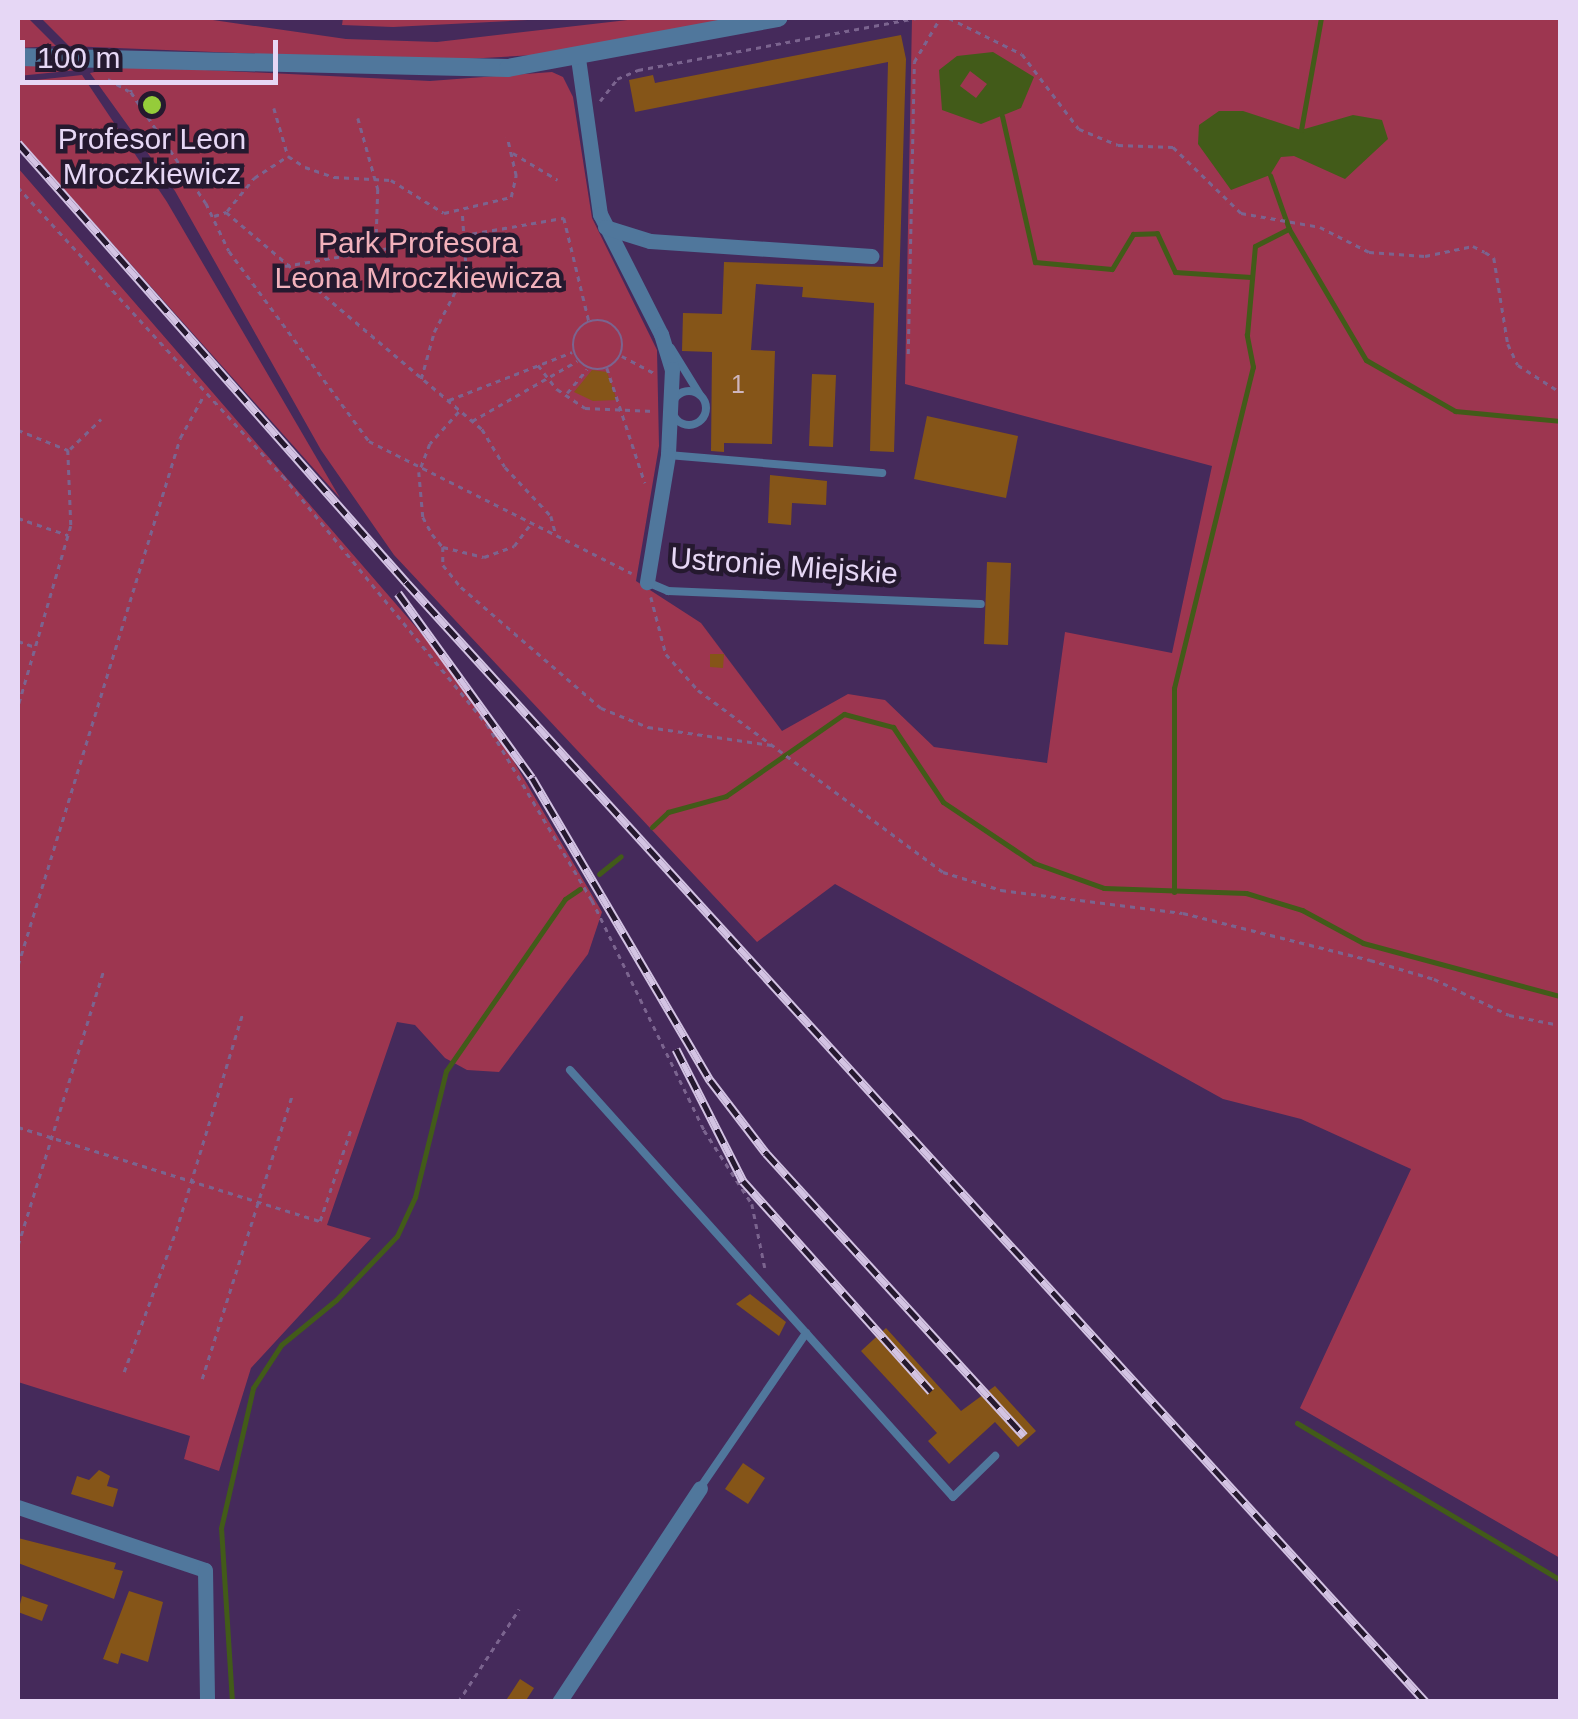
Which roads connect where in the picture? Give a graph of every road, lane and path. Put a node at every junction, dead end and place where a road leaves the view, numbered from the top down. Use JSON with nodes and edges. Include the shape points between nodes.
{"nodes":[{"id":1,"x":778,"y":18,"type":"edge"},
{"id":2,"x":916,"y":18,"type":"edge"},
{"id":3,"x":940,"y":18,"type":"edge"},
{"id":4,"x":950,"y":18,"type":"edge"},
{"id":5,"x":18,"y":57,"type":"edge"},
{"id":6,"x":578,"y":58,"type":"junction"},
{"id":7,"x":108,"y":68,"type":"dead end"},
{"id":8,"x":132,"y":68,"type":"dead end"},
{"id":9,"x":131,"y":92,"type":"junction"},
{"id":10,"x":585,"y":107,"type":"junction"},
{"id":11,"x":274,"y":108,"type":"dead end"},
{"id":12,"x":358,"y":118,"type":"dead end"},
{"id":13,"x":507,"y":137,"type":"dead end"},
{"id":14,"x":512,"y":153,"type":"junction"},
{"id":15,"x":288,"y":156,"type":"junction"},
{"id":16,"x":377,"y":178,"type":"junction"},
{"id":17,"x":558,"y":180,"type":"dead end"},
{"id":18,"x":18,"y":188,"type":"edge"},
{"id":19,"x":462,"y":211,"type":"junction"},
{"id":20,"x":226,"y":212,"type":"junction"},
{"id":21,"x":214,"y":216,"type":"junction"},
{"id":22,"x":605,"y":227,"type":"junction"},
{"id":23,"x":466,"y":234,"type":"junction"},
{"id":24,"x":376,"y":249,"type":"junction"},
{"id":25,"x":871,"y":256,"type":"dead end"},
{"id":26,"x":285,"y":266,"type":"junction"},
{"id":27,"x":589,"y":321,"type":"junction"},
{"id":28,"x":657,"y":325,"type":"junction"},
{"id":29,"x":574,"y":351,"type":"junction"},
{"id":30,"x":908,"y":354,"type":"dead end"},
{"id":31,"x":620,"y":355,"type":"junction"},
{"id":32,"x":578,"y":360,"type":"junction"},
{"id":33,"x":538,"y":366,"type":"junction"},
{"id":34,"x":588,"y":368,"type":"dead end"},
{"id":35,"x":607,"y":368,"type":"junction"},
{"id":36,"x":548,"y":378,"type":"junction"},
{"id":37,"x":421,"y":380,"type":"junction"},
{"id":38,"x":673,"y":384,"type":"junction"},
{"id":39,"x":1560,"y":392,"type":"edge"},
{"id":40,"x":205,"y":394,"type":"junction"},
{"id":41,"x":565,"y":396,"type":"junction"},
{"id":42,"x":700,"y":396,"type":"junction"},
{"id":43,"x":447,"y":400,"type":"junction"},
{"id":44,"x":624,"y":410,"type":"junction"},
{"id":45,"x":672,"y":410,"type":"junction"},
{"id":46,"x":460,"y":411,"type":"junction"},
{"id":47,"x":101,"y":419,"type":"dead end"},
{"id":48,"x":472,"y":420,"type":"junction"},
{"id":49,"x":18,"y":430,"type":"edge"},
{"id":50,"x":68,"y":450,"type":"junction"},
{"id":51,"x":668,"y":455,"type":"junction"},
{"id":52,"x":419,"y":472,"type":"junction"},
{"id":53,"x":882,"y":473,"type":"dead end"},
{"id":54,"x":647,"y":491,"type":"dead end"},
{"id":55,"x":18,"y":518,"type":"edge"},
{"id":56,"x":531,"y":524,"type":"junction"},
{"id":57,"x":555,"y":532,"type":"junction"},
{"id":58,"x":69,"y":536,"type":"junction"},
{"id":59,"x":443,"y":547,"type":"junction"},
{"id":60,"x":634,"y":556,"type":"dead end"},
{"id":61,"x":630,"y":572,"type":"junction"},
{"id":62,"x":647,"y":582,"type":"junction"},
{"id":63,"x":981,"y":604,"type":"dead end"},
{"id":64,"x":18,"y":642,"type":"edge"},
{"id":65,"x":36,"y":647,"type":"junction"},
{"id":66,"x":18,"y":707,"type":"edge"},
{"id":67,"x":775,"y":746,"type":"junction"},
{"id":68,"x":18,"y":932,"type":"edge"},
{"id":69,"x":27,"y":936,"type":"junction"},
{"id":70,"x":18,"y":966,"type":"edge"},
{"id":71,"x":104,"y":969,"type":"dead end"},
{"id":72,"x":243,"y":1012,"type":"dead end"},
{"id":73,"x":1560,"y":1025,"type":"edge"},
{"id":74,"x":570,"y":1070,"type":"dead end"},
{"id":75,"x":292,"y":1095,"type":"dead end"},
{"id":76,"x":18,"y":1127,"type":"edge"},
{"id":77,"x":351,"y":1129,"type":"dead end"},
{"id":78,"x":50,"y":1137,"type":"junction"},
{"id":79,"x":188,"y":1180,"type":"junction"},
{"id":80,"x":258,"y":1202,"type":"junction"},
{"id":81,"x":18,"y":1245,"type":"edge"},
{"id":82,"x":770,"y":1293,"type":"junction"},
{"id":83,"x":806,"y":1333,"type":"junction"},
{"id":84,"x":124,"y":1372,"type":"dead end"},
{"id":85,"x":202,"y":1379,"type":"dead end"},
{"id":86,"x":995,"y":1456,"type":"dead end"},
{"id":87,"x":700,"y":1488,"type":"joint"},
{"id":88,"x":18,"y":1508,"type":"edge"},
{"id":89,"x":519,"y":1609,"type":"dead end"},
{"id":90,"x":207,"y":1702,"type":"edge"},
{"id":91,"x":458,"y":1702,"type":"edge"},
{"id":92,"x":559,"y":1702,"type":"edge"}],
"edges":[{"from":1,"to":6,"type":"street"},
{"from":2,"to":10,"type":"path","via":[[638,70]]},
{"from":3,"to":30,"type":"path","via":[[914,62]]},
{"from":4,"to":39,"type":"path","via":[[1022,54],[1079,129],[1118,145],[1173,148],[1241,213],[1320,227],[1370,252],[1425,256],[1473,246],[1486,252],[1494,258],[1508,344],[1518,365]]},
{"from":5,"to":6,"type":"street","via":[[102,54],[431,70]]},
{"from":6,"to":10,"type":"street","name":"Ustronie Miejskie"},
{"from":7,"to":9,"type":"path","via":[[109,84]]},
{"from":8,"to":9,"type":"path"},
{"from":9,"to":21,"type":"path"},
{"from":10,"to":22,"type":"street","name":"Ustronie Miejskie"},
{"from":11,"to":15,"type":"path"},
{"from":12,"to":16,"type":"path"},
{"from":13,"to":14,"type":"path"},
{"from":14,"to":17,"type":"path","via":[[531,158]]},
{"from":14,"to":19,"type":"path","via":[[510,197]]},
{"from":15,"to":16,"type":"path","via":[[318,173]]},
{"from":15,"to":20,"type":"path","via":[[254,178]]},
{"from":16,"to":19,"type":"path","via":[[404,186],[432,209]]},
{"from":16,"to":24,"type":"path"},
{"from":18,"to":40,"type":"path"},
{"from":19,"to":23,"type":"path"},
{"from":20,"to":21,"type":"path"},
{"from":20,"to":26,"type":"path"},
{"from":21,"to":52,"type":"path","via":[[251,283],[369,441]]},
{"from":22,"to":25,"type":"street","via":[[650,241]]},
{"from":22,"to":28,"type":"street","name":"Ustronie Miejskie"},
{"from":23,"to":24,"type":"path"},
{"from":23,"to":27,"type":"path","via":[[564,218]]},
{"from":23,"to":37,"type":"path","via":[[466,271],[434,332]]},
{"from":24,"to":26,"type":"path"},
{"from":26,"to":37,"type":"path"},
{"from":27,"to":29,"type":"path","via":[[575,335]]},
{"from":27,"to":31,"type":"path","via":[[617,328]]},
{"from":28,"to":38,"type":"street","name":"Ustronie Miejskie"},
{"from":28,"to":42,"type":"lane"},
{"from":29,"to":32,"type":"path"},
{"from":29,"to":33,"type":"path"},
{"from":31,"to":35,"type":"path"},
{"from":31,"to":38,"type":"path"},
{"from":32,"to":35,"type":"path"},
{"from":32,"to":36,"type":"path"},
{"from":33,"to":36,"type":"path"},
{"from":33,"to":43,"type":"path"},
{"from":34,"to":41,"type":"path"},
{"from":35,"to":44,"type":"path"},
{"from":36,"to":41,"type":"path"},
{"from":36,"to":48,"type":"path"},
{"from":37,"to":43,"type":"path"},
{"from":38,"to":45,"type":"street","name":"Ustronie Miejskie"},
{"from":40,"to":69,"type":"path","via":[[180,438]]},
{"from":40,"to":82,"type":"path","via":[[444,666],[521,774],[640,988],[710,1142],[752,1204]]},
{"from":41,"to":44,"type":"path","via":[[585,408]]},
{"from":42,"to":45,"type":"lane","via":[[679,395]]},
{"from":42,"to":45,"type":"lane","via":[[706,410],[696,423],[681,423]]},
{"from":43,"to":46,"type":"path"},
{"from":44,"to":45,"type":"path"},
{"from":44,"to":54,"type":"path"},
{"from":45,"to":51,"type":"street","name":"Ustronie Miejskie"},
{"from":46,"to":48,"type":"path"},
{"from":46,"to":52,"type":"path","via":[[430,444]]},
{"from":47,"to":50,"type":"path"},
{"from":48,"to":57,"type":"path","via":[[550,516]]},
{"from":49,"to":50,"type":"path"},
{"from":50,"to":58,"type":"path"},
{"from":51,"to":53,"type":"lane"},
{"from":51,"to":62,"type":"street","name":"Ustronie Miejskie"},
{"from":52,"to":56,"type":"path"},
{"from":52,"to":59,"type":"path","via":[[423,518]]},
{"from":55,"to":58,"type":"path"},
{"from":56,"to":57,"type":"path"},
{"from":56,"to":59,"type":"path","via":[[514,546],[484,558]]},
{"from":57,"to":61,"type":"path"},
{"from":58,"to":65,"type":"path"},
{"from":59,"to":67,"type":"path","via":[[444,565],[461,587],[601,708],[648,727]]},
{"from":60,"to":61,"type":"path"},
{"from":61,"to":62,"type":"path"},
{"from":62,"to":63,"type":"lane","name":"Ustronie Miejskie","via":[[668,591]]},
{"from":62,"to":67,"type":"path","via":[[666,654],[698,690]]},
{"from":64,"to":65,"type":"path"},
{"from":65,"to":66,"type":"path"},
{"from":67,"to":73,"type":"path","via":[[943,872],[1001,890],[1183,913],[1434,979],[1509,1015]]},
{"from":68,"to":69,"type":"path"},
{"from":69,"to":70,"type":"path"},
{"from":71,"to":78,"type":"path"},
{"from":72,"to":79,"type":"path"},
{"from":74,"to":82,"type":"lane"},
{"from":75,"to":80,"type":"path"},
{"from":76,"to":78,"type":"path"},
{"from":77,"to":80,"type":"path","via":[[320,1221]]},
{"from":78,"to":79,"type":"path"},
{"from":78,"to":81,"type":"path"},
{"from":79,"to":80,"type":"path"},
{"from":79,"to":84,"type":"path"},
{"from":80,"to":85,"type":"path"},
{"from":82,"to":83,"type":"lane"},
{"from":83,"to":86,"type":"lane","via":[[953,1497]]},
{"from":83,"to":87,"type":"lane"},
{"from":87,"to":92,"type":"street"},
{"from":88,"to":90,"type":"street","via":[[204,1570]]},
{"from":89,"to":91,"type":"path"}]}
